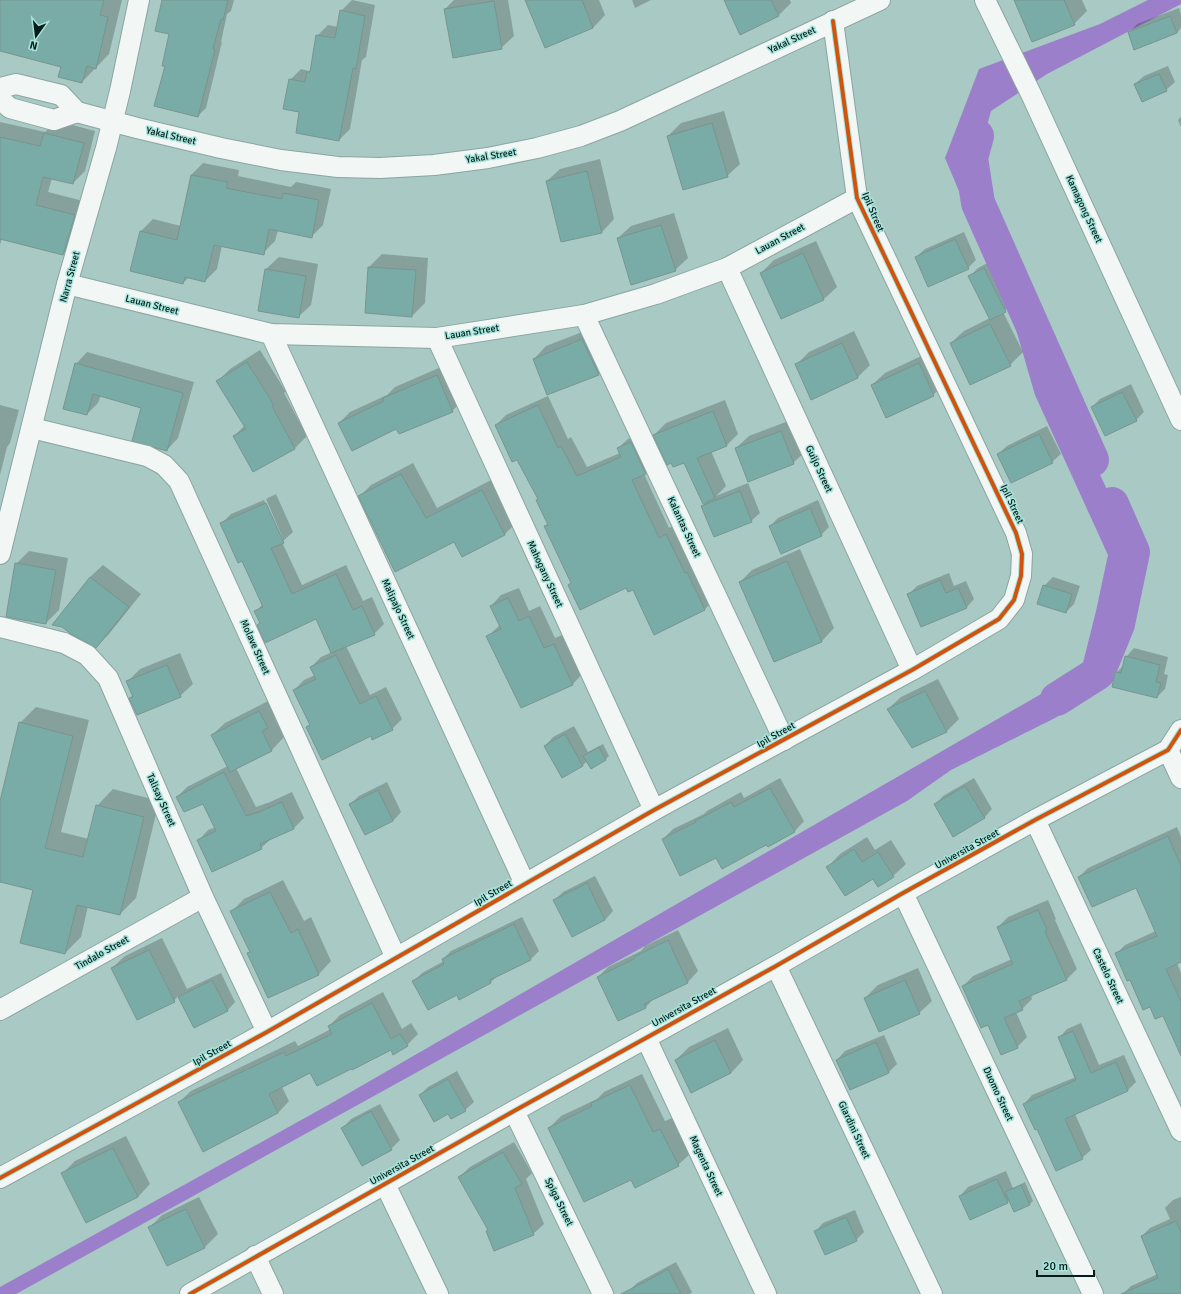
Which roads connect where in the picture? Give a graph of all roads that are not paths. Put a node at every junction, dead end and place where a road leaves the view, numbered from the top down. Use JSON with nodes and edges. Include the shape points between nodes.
{"nodes":[{"id":1,"x":139,"y":0,"type":"edge"},
{"id":2,"x":880,"y":0,"type":"edge"},
{"id":3,"x":985,"y":0,"type":"edge"},
{"id":4,"x":833,"y":21,"type":"junction"},
{"id":5,"x":0,"y":88,"type":"edge"},
{"id":6,"x":0,"y":99,"type":"edge"},
{"id":7,"x":77,"y":112,"type":"junction"},
{"id":8,"x":112,"y":122,"type":"junction"},
{"id":9,"x":857,"y":198,"type":"junction"},
{"id":10,"x":726,"y":268,"type":"junction"},
{"id":11,"x":67,"y":284,"type":"junction"},
{"id":12,"x":584,"y":315,"type":"junction"},
{"id":13,"x":271,"y":334,"type":"junction"},
{"id":14,"x":437,"y":338,"type":"junction"},
{"id":15,"x":1181,"y":420,"type":"edge"},
{"id":16,"x":32,"y":428,"type":"junction"},
{"id":17,"x":0,"y":554,"type":"edge"},
{"id":18,"x":0,"y":627,"type":"edge"},
{"id":19,"x":912,"y":670,"type":"junction"},
{"id":20,"x":1181,"y":730,"type":"edge"},
{"id":21,"x":784,"y":740,"type":"junction"},
{"id":22,"x":1168,"y":750,"type":"junction"},
{"id":23,"x":1181,"y":778,"type":"edge"},
{"id":24,"x":654,"y":810,"type":"junction"},
{"id":25,"x":1035,"y":820,"type":"junction"},
{"id":26,"x":525,"y":884,"type":"junction"},
{"id":27,"x":903,"y":893,"type":"junction"},
{"id":28,"x":203,"y":897,"type":"junction"},
{"id":29,"x":396,"y":958,"type":"junction"},
{"id":30,"x":776,"y":966,"type":"junction"},
{"id":31,"x":0,"y":1010,"type":"edge"},
{"id":32,"x":267,"y":1032,"type":"junction"},
{"id":33,"x":646,"y":1038,"type":"junction"},
{"id":34,"x":514,"y":1111,"type":"junction"},
{"id":35,"x":1181,"y":1132,"type":"edge"},
{"id":36,"x":0,"y":1178,"type":"edge"},
{"id":37,"x":385,"y":1184,"type":"junction"},
{"id":38,"x":255,"y":1256,"type":"junction"},
{"id":39,"x":190,"y":1294,"type":"edge"},
{"id":40,"x":273,"y":1294,"type":"edge"},
{"id":41,"x":438,"y":1294,"type":"edge"},
{"id":42,"x":603,"y":1294,"type":"edge"},
{"id":43,"x":766,"y":1294,"type":"edge"},
{"id":44,"x":932,"y":1294,"type":"edge"},
{"id":45,"x":1094,"y":1294,"type":"edge"}],
"edges":[{"from":1,"to":8,"type":"street","name":"Narra Street"},
{"from":2,"to":4,"type":"street","name":"Yakal Street"},
{"from":3,"to":15,"type":"street","name":"Kamagong Street","via":[[1032,94]]},
{"from":4,"to":8,"type":"street","name":"Yakal Street","via":[[620,121],[581,136],[537,148],[473,160],[380,168],[338,167],[228,150]]},
{"from":4,"to":9,"type":"street","name":"Ipil Street"},
{"from":5,"to":7,"type":"street","via":[[16,84],[61,95]]},
{"from":6,"to":7,"type":"street","via":[[10,108],[54,120]]},
{"from":7,"to":8,"type":"street","name":"Yakal Street"},
{"from":8,"to":11,"type":"street","name":"Narra Street"},
{"from":9,"to":10,"type":"street","name":"Lauan Street"},
{"from":9,"to":19,"type":"street","name":"Ipil Street","via":[[1016,533],[1022,554],[1021,576],[1014,600],[999,619]]},
{"from":10,"to":12,"type":"street","name":"Lauan Street","via":[[656,294]]},
{"from":10,"to":19,"type":"street","name":"Guijo Street"},
{"from":11,"to":13,"type":"street","name":"Lauan Street"},
{"from":11,"to":16,"type":"street","name":"Narra Street"},
{"from":12,"to":14,"type":"street","name":"Lauan Street"},
{"from":12,"to":21,"type":"street","name":"Kalantas Street"},
{"from":13,"to":14,"type":"street","name":"Lauan Street"},
{"from":13,"to":26,"type":"street","name":"Malipajo Street"},
{"from":14,"to":24,"type":"street","name":"Mahogany Street"},
{"from":16,"to":17,"type":"street","name":"Narra Street"},
{"from":16,"to":29,"type":"street","name":"Molave Street","via":[[147,456],[164,465],[179,481]]},
{"from":18,"to":28,"type":"street","name":"Talisay Street","via":[[64,643],[87,655],[108,678]]},
{"from":19,"to":21,"type":"street","name":"Ipil Street"},
{"from":20,"to":22,"type":"street","name":"Universita Street"},
{"from":21,"to":24,"type":"street","name":"Ipil Street"},
{"from":22,"to":23,"type":"street"},
{"from":22,"to":25,"type":"street","name":"Universita Street"},
{"from":24,"to":26,"type":"street","name":"Ipil Street"},
{"from":25,"to":27,"type":"street","name":"Universita Street"},
{"from":25,"to":35,"type":"street","name":"Castelo Street"},
{"from":26,"to":29,"type":"street","name":"Ipil Street"},
{"from":27,"to":30,"type":"street","name":"Universita Street"},
{"from":27,"to":45,"type":"street","name":"Duomo Street"},
{"from":28,"to":31,"type":"street","name":"Tindalo Street"},
{"from":28,"to":32,"type":"street","name":"Talisay Street"},
{"from":29,"to":32,"type":"street","name":"Ipil Street"},
{"from":30,"to":33,"type":"street","name":"Universita Street"},
{"from":30,"to":44,"type":"street","name":"Giardini Street"},
{"from":32,"to":36,"type":"street","name":"Ipil Street"},
{"from":33,"to":34,"type":"street","name":"Universita Street"},
{"from":33,"to":43,"type":"street","name":"Magenta Street"},
{"from":34,"to":37,"type":"street","name":"Universita Street"},
{"from":34,"to":42,"type":"street","name":"Spiga Street"},
{"from":37,"to":38,"type":"street","name":"Universita Street"},
{"from":37,"to":41,"type":"street"},
{"from":38,"to":39,"type":"street","name":"Universita Street"},
{"from":38,"to":40,"type":"street"}]}
